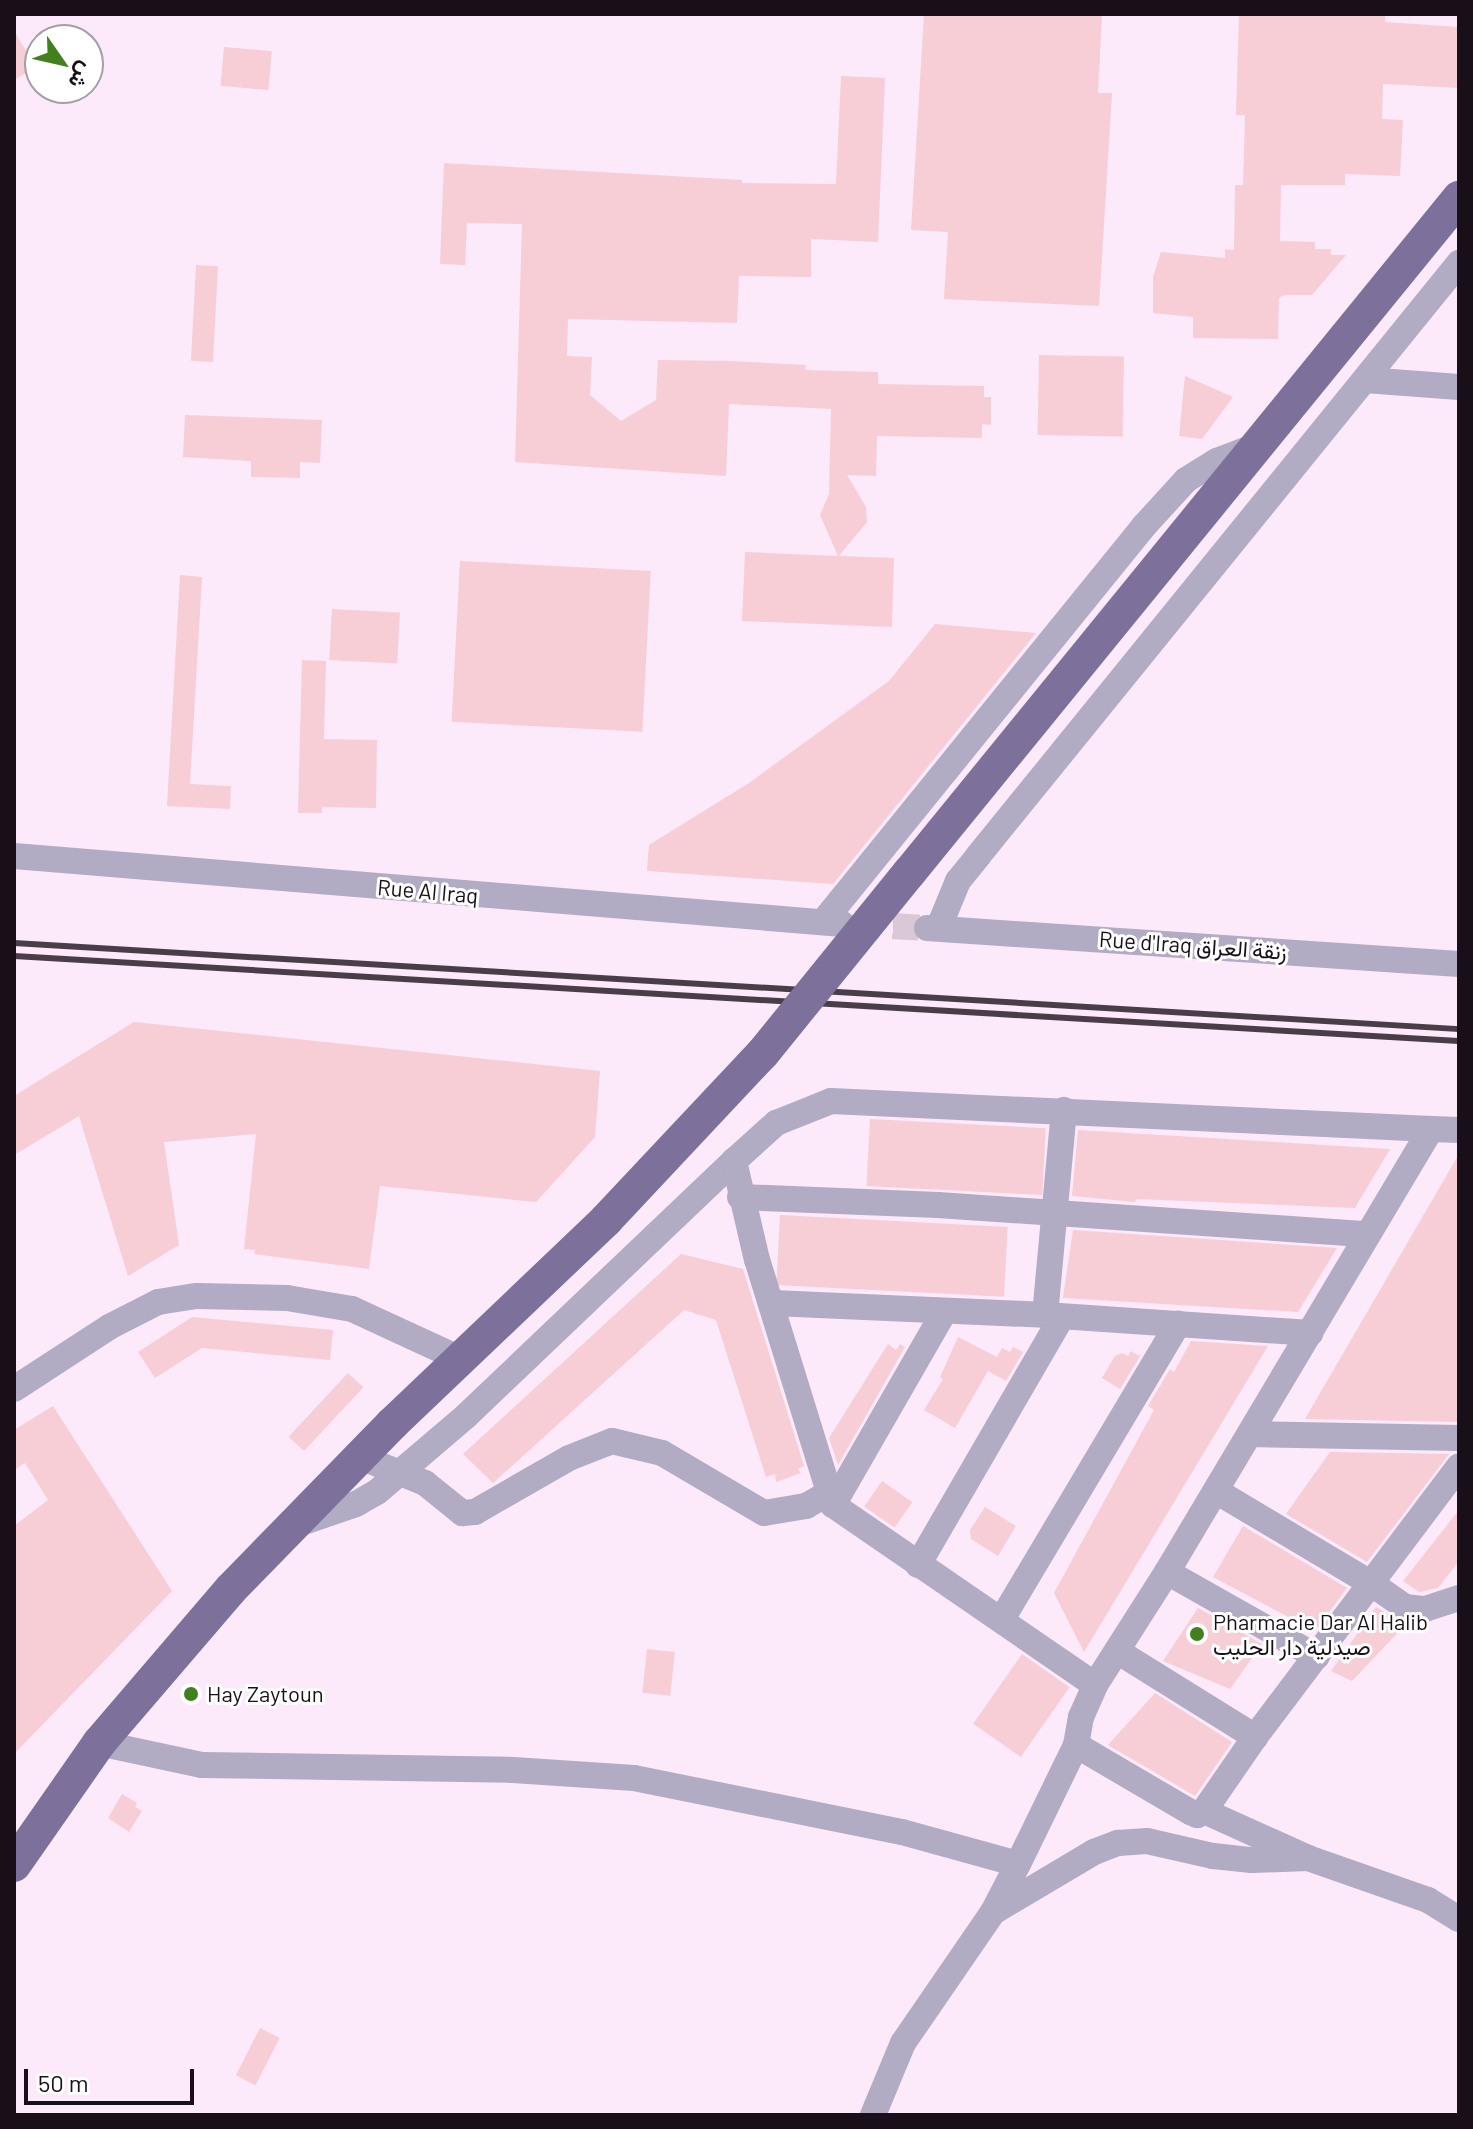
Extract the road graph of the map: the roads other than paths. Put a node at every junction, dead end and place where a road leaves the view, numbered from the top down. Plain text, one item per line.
1 (1459, 198) edge
2 (1459, 263) edge
3 (1365, 380) junction
4 (1459, 387) edge
5 (1254, 447) junction
6 (14, 856) edge
7 (1459, 964) edge
8 (1064, 1110) junction
9 (1431, 1129) junction
10 (1459, 1130) edge
11 (734, 1161) junction
12 (740, 1197) junction
13 (1055, 1212) junction
14 (1366, 1234) junction
15 (773, 1303) junction
16 (944, 1312) junction
17 (1054, 1316) junction
18 (1178, 1324) junction
19 (1310, 1333) junction
20 (460, 1359) junction
21 (14, 1389) edge
22 (1250, 1434) junction
23 (1459, 1438) edge
24 (360, 1457) junction
25 (1459, 1466) edge
26 (400, 1472) junction
27 (1216, 1491) junction
28 (830, 1500) junction
29 (294, 1525) junction
30 (918, 1565) junction
31 (1167, 1572) junction
32 (1372, 1584) junction
33 (1459, 1598) edge
34 (1002, 1619) junction
35 (1117, 1651) junction
36 (1317, 1657) junction
37 (1095, 1685) junction
38 (1255, 1737) junction
39 (99, 1743) junction
40 (1076, 1745) junction
41 (1204, 1811) junction
42 (1308, 1858) junction
43 (1018, 1864) junction
44 (14, 1865) edge
45 (993, 1912) junction
46 (1459, 1919) edge
47 (873, 2115) edge

1 - 5 main road
2 - 3 street
3 - 4 street
3 - 7 street, Rue d'Iraq زنقة العراق
5 - 6 street, Rue Al Iraq
5 - 20 main road, bridge
8 - 9 street
8 - 11 street
8 - 13 street
9 - 10 street
9 - 14 street
11 - 12 street
11 - 26 street
12 - 13 street
12 - 15 street
13 - 14 street
13 - 17 street
14 - 19 street
15 - 16 street
15 - 28 street
16 - 17 street
16 - 28 street
17 - 18 street
17 - 30 street
18 - 19 street
18 - 34 street
19 - 22 street
20 - 21 street
20 - 24 main road
22 - 23 street
22 - 27 street
24 - 26 street
24 - 29 main road
25 - 32 street
26 - 28 street
26 - 29 street
27 - 31 street
27 - 32 street
28 - 30 street
29 - 39 main road
30 - 34 street
31 - 35 street
31 - 36 street
32 - 33 street
32 - 36 street
34 - 37 street
35 - 37 street
35 - 38 street
36 - 38 street
37 - 40 street
38 - 41 street
39 - 43 street
39 - 44 main road
40 - 41 street
40 - 43 street
41 - 42 street
42 - 45 street
42 - 46 street
43 - 45 street
45 - 47 street

